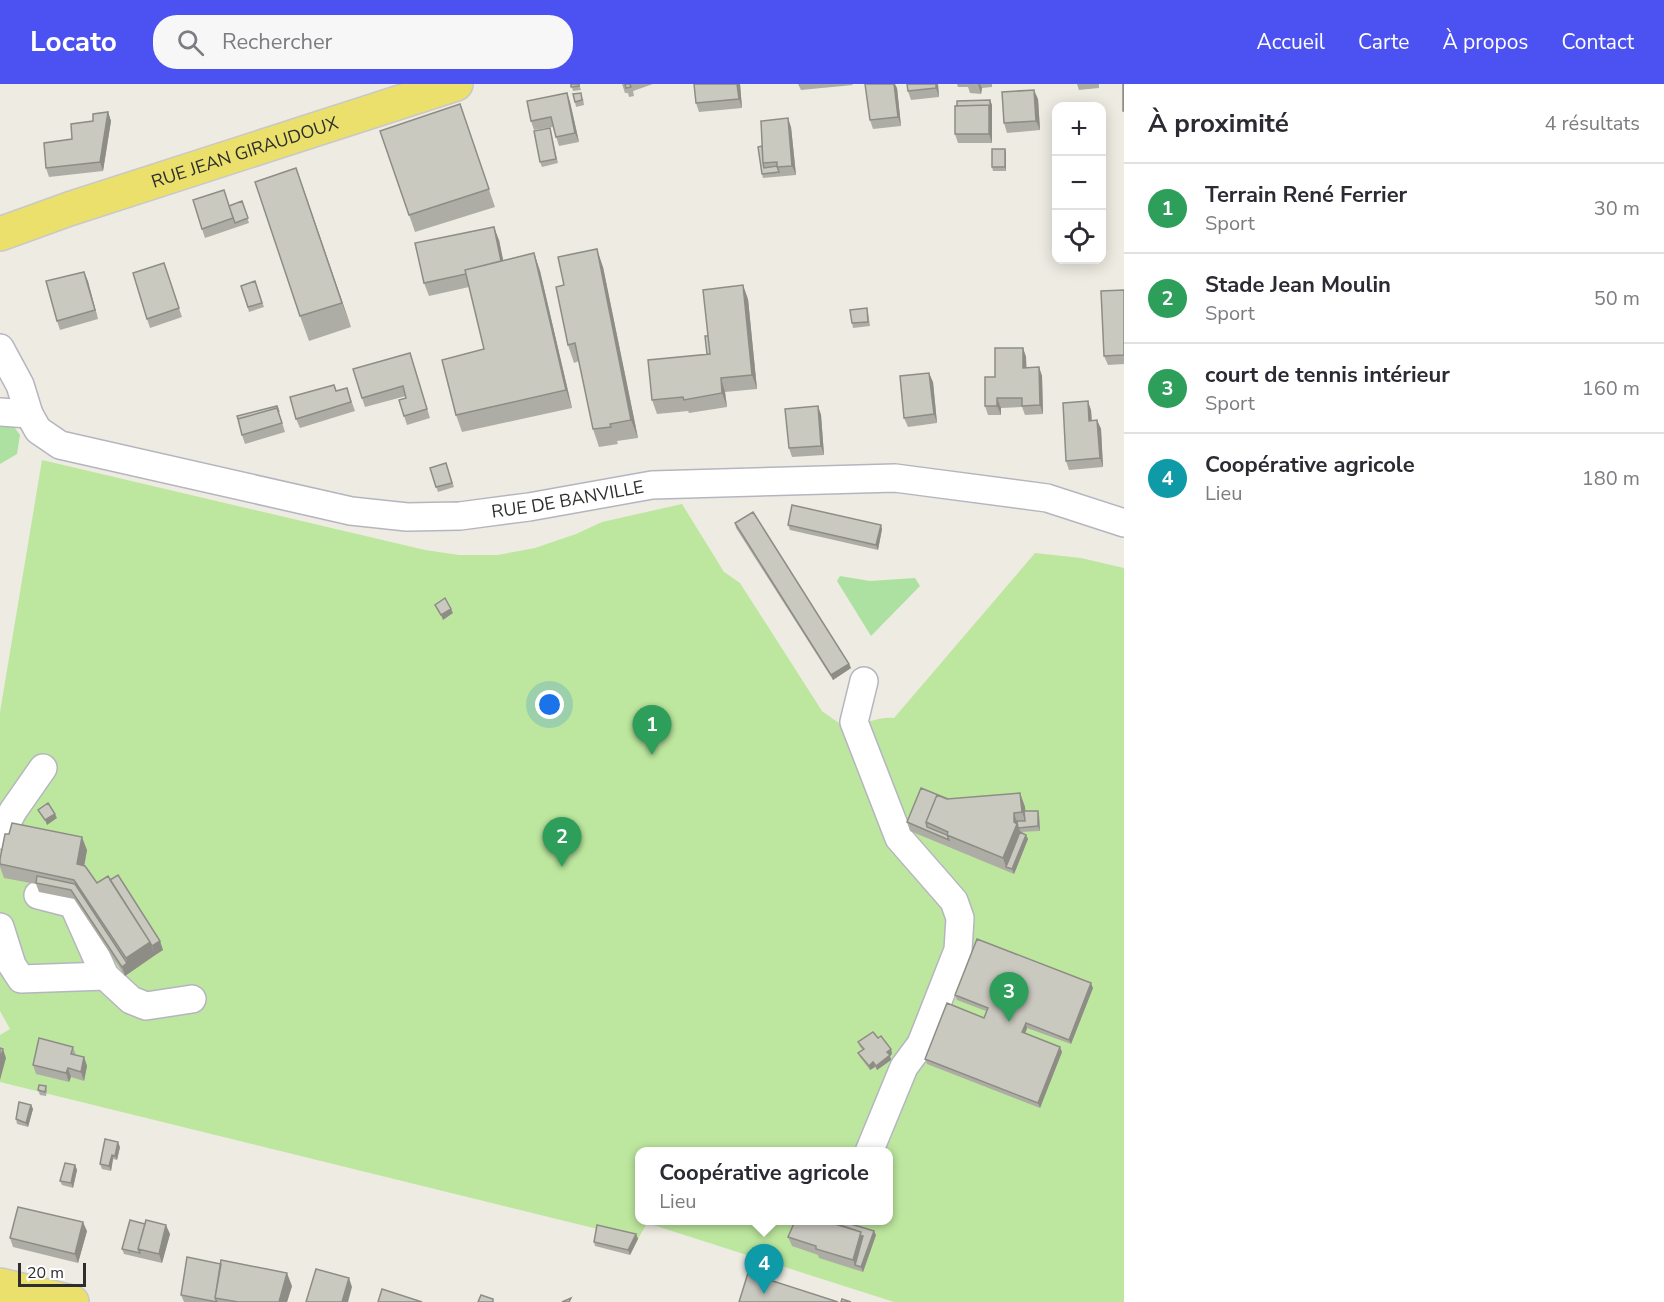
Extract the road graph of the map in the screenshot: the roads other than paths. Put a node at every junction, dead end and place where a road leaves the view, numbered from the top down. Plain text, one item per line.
1 (456, 84) edge
2 (34, 220) junction
3 (0, 234) edge
4 (0, 252) edge
5 (4, 360) edge
6 (0, 412) edge
7 (29, 414) junction
8 (1124, 523) edge
9 (864, 681) dead end
10 (43, 768) dead end
11 (0, 835) edge
12 (38, 895) edge
13 (0, 927) edge
14 (6, 968) edge
15 (105, 976) junction
16 (192, 999) dead end
17 (871, 1147) edge
18 (0, 1285) edge
19 (72, 1302) edge

1 - 2 main road, RUE JEAN GIRAUDOUX
2 - 3 main road, RUE JEAN GIRAUDOUX
2 - 4 main road, RUE JEAN GIRAUDOUX
5 - 7 street, RUE DE BANVILLE
6 - 7 street
7 - 8 street, RUE DE BANVILLE
9 - 17 street
10 - 11 street
12 - 15 street
13 - 14 street
14 - 15 street
15 - 16 street
18 - 19 main road

